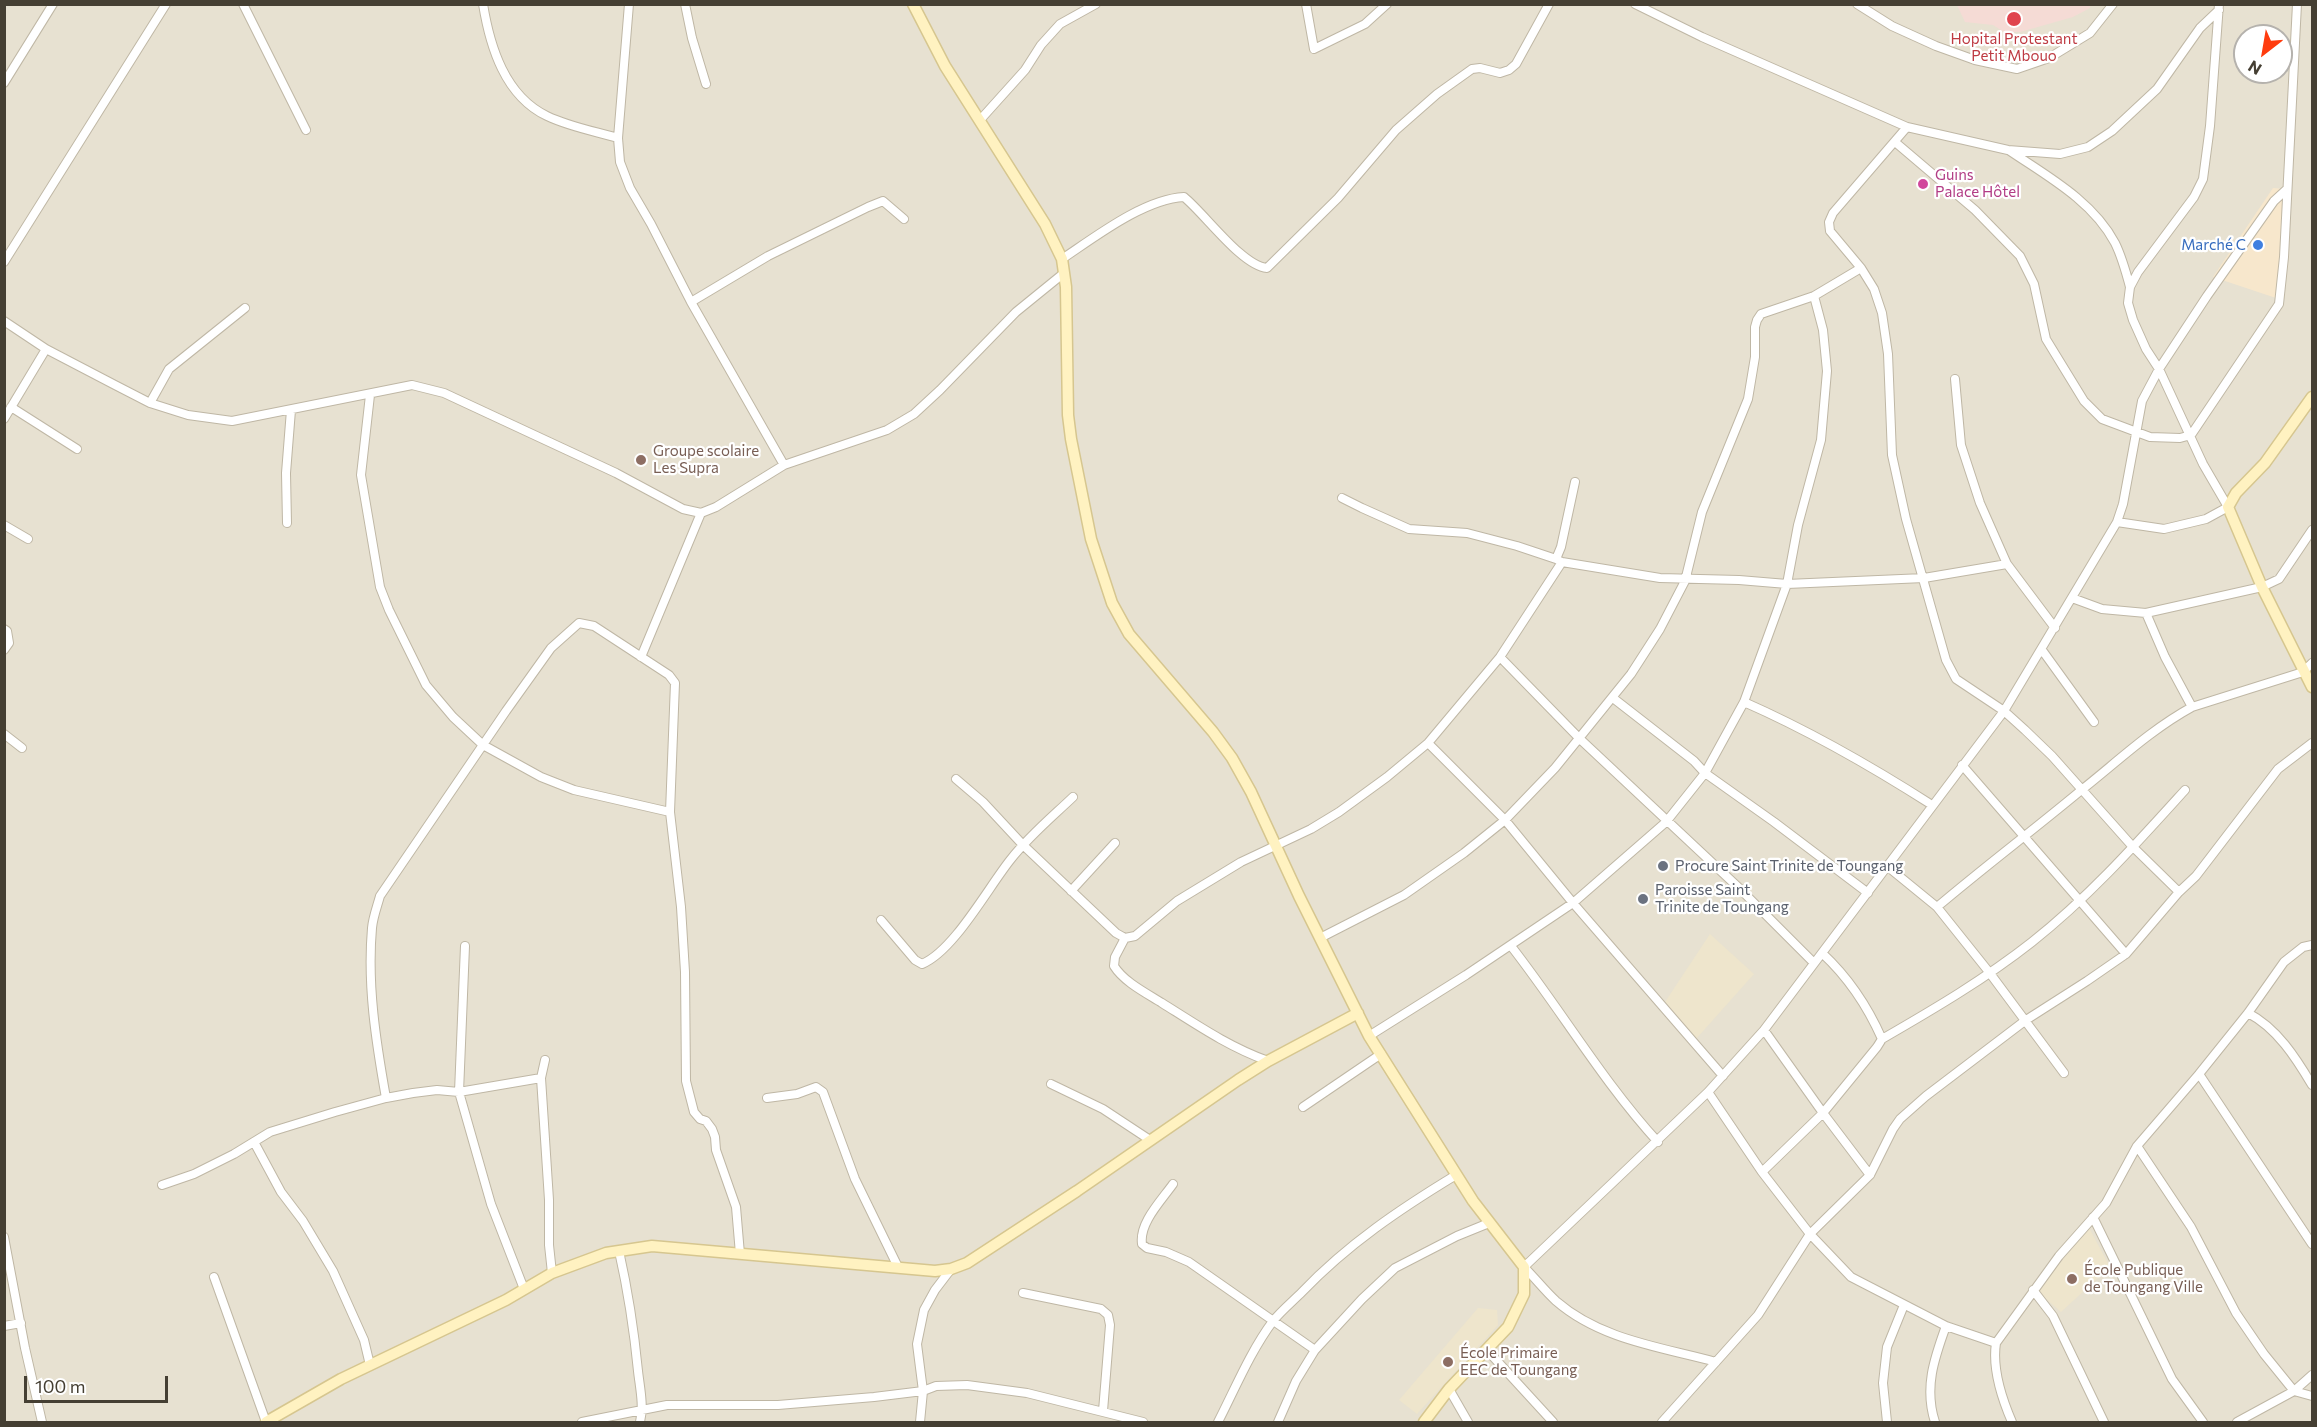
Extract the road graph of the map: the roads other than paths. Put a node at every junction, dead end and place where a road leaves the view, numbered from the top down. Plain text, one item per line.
1 (52, 4) edge
2 (166, 4) edge
3 (243, 4) edge
4 (483, 4) edge
5 (629, 4) edge
6 (685, 4) edge
7 (914, 4) edge
8 (1096, 4) edge
9 (1306, 4) edge
10 (1387, 4) edge
11 (1549, 4) edge
12 (1635, 4) edge
13 (1857, 4) edge
14 (2113, 4) edge
15 (2297, 4) edge
16 (2219, 7) edge
17 (4, 83) edge
18 (706, 84) dead end
19 (980, 120) junction
20 (1906, 127) junction
21 (306, 130) dead end
22 (618, 138) junction
23 (1895, 142) junction
24 (2008, 150) junction
25 (2286, 190) junction
26 (904, 219) dead end
27 (1062, 259) junction
28 (4, 262) edge
29 (1861, 268) junction
30 (1064, 273) junction
31 (2130, 287) junction
32 (1814, 296) junction
33 (691, 302) junction
34 (245, 308) dead end
35 (4, 321) edge
36 (46, 349) junction
37 (2159, 369) junction
38 (1954, 380) dead end
39 (370, 395) junction
40 (2313, 397) edge
41 (150, 403) junction
42 (11, 407) junction
43 (291, 410) junction
44 (4, 419) edge
45 (2135, 430) junction
46 (2191, 435) junction
47 (77, 449) dead end
48 (784, 465) junction
49 (1575, 482) dead end
50 (1342, 498) dead end
51 (2228, 507) junction
52 (701, 513) junction
53 (2117, 522) junction
54 (287, 523) dead end
55 (4, 525) edge
56 (2313, 530) edge
57 (28, 539) dead end
58 (1559, 560) junction
59 (2007, 564) junction
60 (1924, 578) junction
61 (1685, 580) junction
62 (1787, 584) junction
63 (2262, 587) junction
64 (2072, 598) junction
65 (2145, 613) junction
66 (2055, 628) junction
67 (4, 629) edge
68 (4, 650) edge
69 (2042, 650) junction
70 (641, 657) junction
71 (1500, 657) junction
72 (2313, 663) edge
73 (2303, 672) junction
74 (2313, 687) edge
75 (1613, 698) junction
76 (1744, 702) junction
77 (2192, 707) junction
78 (2004, 711) junction
79 (2094, 722) dead end
80 (4, 734) edge
81 (1580, 739) junction
82 (2313, 742) edge
83 (1428, 743) junction
84 (483, 745) junction
85 (22, 748) dead end
86 (1962, 765) junction
87 (1705, 773) junction
88 (956, 779) dead end
89 (2081, 790) junction
90 (2185, 790) dead end
91 (1073, 797) dead end
92 (1932, 805) junction
93 (670, 812) junction
94 (1505, 820) junction
95 (1666, 822) junction
96 (2025, 836) junction
97 (1115, 843) dead end
98 (1023, 845) junction
99 (1275, 846) junction
100 (2133, 847) junction
101 (1888, 867) junction
102 (1071, 891) junction
103 (2179, 892) junction
104 (1868, 893) junction
105 (2080, 900) junction
106 (1573, 903) junction
107 (1936, 907) junction
108 (881, 920) dead end
109 (1320, 938) junction
110 (1125, 939) junction
111 (2313, 945) edge
112 (465, 946) dead end
113 (1511, 946) junction
114 (1822, 953) junction
115 (2126, 954) junction
116 (1814, 963) junction
117 (1989, 972) junction
118 (1358, 1013) junction
119 (2248, 1013) junction
120 (2026, 1020) junction
121 (1764, 1030) junction
122 (1370, 1036) junction
123 (1882, 1038) junction
124 (1381, 1054) junction
125 (545, 1060) dead end
126 (1268, 1062) junction
127 (2064, 1073) dead end
128 (2199, 1074) junction
129 (1723, 1076) junction
130 (541, 1078) junction
131 (1051, 1084) dead end
132 (2313, 1085) edge
133 (459, 1092) junction
134 (1708, 1092) junction
135 (386, 1098) junction
136 (767, 1098) dead end
137 (1303, 1107) dead end
138 (1823, 1113) junction
139 (1150, 1140) junction
140 (254, 1142) junction
141 (1658, 1142) junction
142 (2137, 1146) junction
143 (1762, 1172) junction
144 (1456, 1175) junction
145 (1870, 1175) junction
146 (1173, 1184) dead end
147 (162, 1185) dead end
148 (2093, 1217) junction
149 (1490, 1223) junction
150 (1810, 1234) junction
151 (4, 1237) edge
152 (2313, 1244) edge
153 (619, 1251) junction
154 (740, 1254) junction
155 (898, 1267) junction
156 (1524, 1267) junction
157 (951, 1269) junction
158 (552, 1274) junction
159 (214, 1277) dead end
160 (524, 1289) junction
161 (2033, 1290) junction
162 (1023, 1293) dead end
163 (1904, 1305) junction
164 (1274, 1321) junction
165 (21, 1323) junction
166 (4, 1326) edge
167 (1946, 1326) junction
168 (1996, 1343) junction
169 (1315, 1350) junction
170 (1487, 1350) junction
171 (1716, 1362) junction
172 (370, 1365) junction
173 (2313, 1375) edge
174 (1449, 1389) junction
175 (2294, 1390) junction
176 (923, 1391) junction
177 (2313, 1396) edge
178 (643, 1410) junction
179 (1102, 1411) junction
180 (42, 1422) edge
181 (266, 1422) edge
182 (582, 1422) edge
183 (640, 1422) edge
184 (920, 1422) edge
185 (1137, 1422) edge
186 (1143, 1422) edge
187 (1218, 1422) edge
188 (1278, 1422) edge
189 (1424, 1422) edge
190 (1468, 1422) edge
191 (1553, 1422) edge
192 (1662, 1422) edge
193 (1887, 1422) edge
194 (1935, 1422) edge
195 (2012, 1422) edge
196 (2104, 1422) edge
197 (2203, 1422) edge
198 (2237, 1422) edge

1 - 17 street
2 - 28 street
3 - 21 street
4 - 22 street
5 - 22 street
6 - 18 street
7 - 19 street
8 - 19 street
9 - 10 street
11 - 27 street
12 - 20 street
13 - 14 street
15 - 25 street
16 - 24 street
16 - 31 street
19 - 27 street
20 - 23 street
20 - 24 street
22 - 33 street
23 - 29 street
23 - 45 street
24 - 31 street
25 - 37 street
25 - 46 street
26 - 33 street
27 - 30 street
29 - 32 street
29 - 60 street
30 - 48 street
30 - 99 street
31 - 37 street
32 - 61 street
32 - 62 street
33 - 48 street
34 - 41 street
35 - 36 street
36 - 41 street
36 - 42 street
37 - 45 street
37 - 46 street
38 - 59 street
39 - 43 street
39 - 52 street
39 - 84 street
40 - 51 street
41 - 43 street
42 - 44 street
42 - 47 street
43 - 54 street
45 - 46 street
45 - 53 street
46 - 51 street
48 - 52 street
49 - 58 street
50 - 58 street
51 - 53 street
51 - 63 street
52 - 70 street
53 - 64 street
55 - 57 street
56 - 63 street
58 - 61 street
58 - 71 street
59 - 60 street
59 - 66 street
60 - 62 street
60 - 78 street
61 - 62 street
61 - 75 street
62 - 76 street
63 - 65 street
63 - 73 street
64 - 65 street
64 - 66 street
65 - 77 street
66 - 69 street
67 - 68 street
69 - 78 street
69 - 79 street
70 - 84 street
70 - 93 street
71 - 81 street
71 - 83 street
72 - 73 street
73 - 74 street
73 - 77 street
75 - 81 street
75 - 87 street
76 - 87 street
76 - 92 street
77 - 89 street
78 - 86 street
78 - 89 street
80 - 85 street
81 - 94 street
81 - 95 street
82 - 103 street
83 - 94 street
83 - 99 street
84 - 93 street
84 - 135 street
86 - 92 street
86 - 96 street
87 - 95 street
87 - 104 street
88 - 98 street
89 - 96 street
89 - 100 street
90 - 100 street
91 - 98 street
92 - 101 street
93 - 154 street
94 - 106 street
94 - 109 street
95 - 106 street
95 - 116 street
96 - 105 street
96 - 107 street
97 - 102 street
98 - 102 street
98 - 108 street
99 - 109 street
99 - 110 street
100 - 103 street
100 - 105 street
101 - 104 street
101 - 107 street
102 - 110 street
103 - 115 street
104 - 114 street
105 - 115 street
105 - 117 street
106 - 113 street
106 - 129 street
107 - 117 street
109 - 118 street
110 - 126 street
111 - 119 street
112 - 133 street
113 - 122 street
113 - 141 street
114 - 116 street
114 - 123 street
115 - 120 street
116 - 121 street
117 - 120 street
117 - 123 street
118 - 122 street
118 - 126 street
119 - 128 street
119 - 132 street
120 - 127 street
120 - 145 street
121 - 129 street
121 - 138 street
122 - 124 street
123 - 138 street
124 - 137 street
124 - 144 street
125 - 130 street
126 - 139 street
128 - 142 street
128 - 152 street
129 - 134 street
130 - 133 street
130 - 158 street
131 - 139 street
133 - 135 street
133 - 160 street
134 - 141 street
134 - 143 street
135 - 140 street
136 - 155 street
138 - 143 street
138 - 145 street
139 - 157 street
140 - 147 street
140 - 172 street
141 - 156 street
142 - 148 street
142 - 175 street
143 - 150 street
144 - 149 street
144 - 164 street
145 - 150 street
146 - 164 street
148 - 161 street
148 - 197 street
149 - 156 street
149 - 169 street
150 - 163 street
150 - 171 street
151 - 165 street
153 - 154 street
153 - 158 street
153 - 178 street
154 - 155 street
155 - 157 street
156 - 170 street
156 - 171 street
157 - 176 street
158 - 160 street
159 - 181 street
160 - 172 street
161 - 168 street
161 - 196 street
162 - 179 street
163 - 167 street
163 - 193 street
164 - 169 street
164 - 187 street
165 - 166 street
165 - 180 street
167 - 168 street
167 - 194 street
168 - 195 street
169 - 188 street
170 - 174 street
170 - 191 street
171 - 192 street
172 - 181 street
173 - 175 street
174 - 189 street
174 - 190 street
175 - 177 street
175 - 198 street
176 - 178 street
176 - 179 street
176 - 184 street
178 - 182 street
178 - 183 street
179 - 185 street
185 - 186 street

